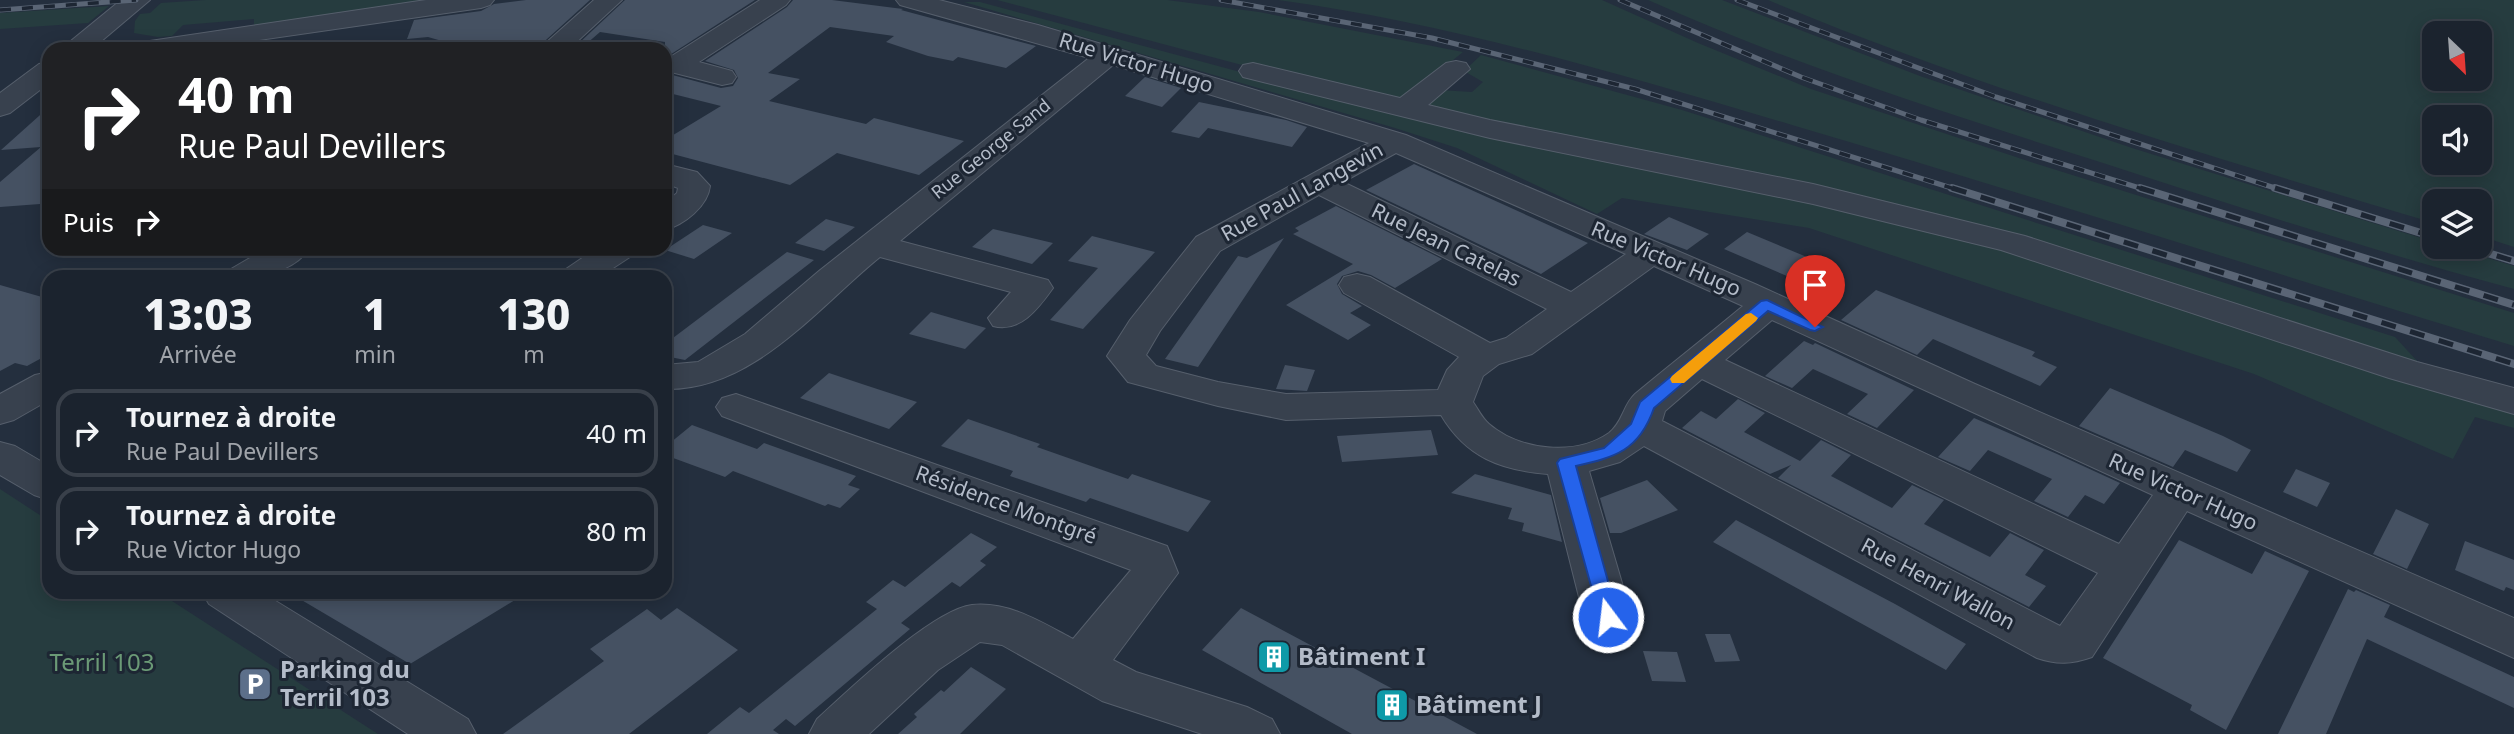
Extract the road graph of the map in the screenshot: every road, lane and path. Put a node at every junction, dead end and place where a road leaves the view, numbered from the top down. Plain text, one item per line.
1 (137, 0) edge
2 (481, 0) edge
3 (609, 0) edge
4 (777, 0) edge
5 (983, 0) edge
6 (918, 1) edge
7 (84, 42) edge
8 (191, 42) edge
9 (561, 42) edge
10 (1109, 55) junction
11 (1456, 69) dead end
12 (42, 72) edge
13 (42, 76) edge
14 (722, 77) dead end
15 (0, 78) edge
16 (0, 107) edge
17 (1400, 125) junction
18 (672, 175) edge
19 (1319, 182) junction
20 (672, 214) edge
21 (876, 245) junction
22 (1651, 251) junction
23 (279, 256) edge
24 (609, 256) edge
25 (254, 270) edge
26 (587, 270) edge
27 (1357, 285) dead end
28 (1767, 305) junction
29 (1572, 307) junction
30 (1006, 318) dead end
31 (1486, 356) junction
32 (1698, 362) junction
33 (672, 377) edge
34 (42, 388) edge
35 (2514, 401) edge
36 (1453, 402) junction
37 (736, 407) dead end
38 (0, 411) edge
39 (1639, 426) junction
40 (0, 456) edge
41 (1566, 463) junction
42 (42, 481) edge
43 (2179, 490) junction
44 (2126, 567) junction
45 (236, 599) edge
46 (1608, 617) dead end
47 (2514, 639) edge
48 (1081, 664) junction
49 (450, 734) edge
50 (835, 734) edge
51 (1254, 734) edge

1 - 7 street
2 - 8 street
3 - 9 street
4 - 14 street
5 - 17 street
6 - 10 street, Rue Victor Hugo
10 - 17 street, Rue Victor Hugo
10 - 21 street, Rue George Sand
11 - 17 street, Rue Paul Langevin
12 - 15 street
13 - 16 street
17 - 19 street, Rue Paul Langevin
17 - 22 street, Rue Victor Hugo
17 - 35 street
18 - 20 street
19 - 29 street, Rue Jean Catelas
19 - 36 street, Rue Paul Langevin
21 - 30 street
21 - 33 street, Rue George Sand
22 - 28 street, Rue Victor Hugo
22 - 29 street
23 - 25 street
24 - 26 street
27 - 31 street
28 - 32 street
28 - 43 street, Rue Victor Hugo
29 - 31 street
31 - 36 street
32 - 39 street
32 - 44 street
34 - 38 street
36 - 41 street
37 - 48 street, Résidence Montgré
39 - 41 street
39 - 44 street, Rue Henri Wallon
40 - 42 street
41 - 46 street
43 - 44 street, Rue Henri Wallon
43 - 47 street, Rue Victor Hugo
45 - 49 street
48 - 50 street
48 - 51 street

